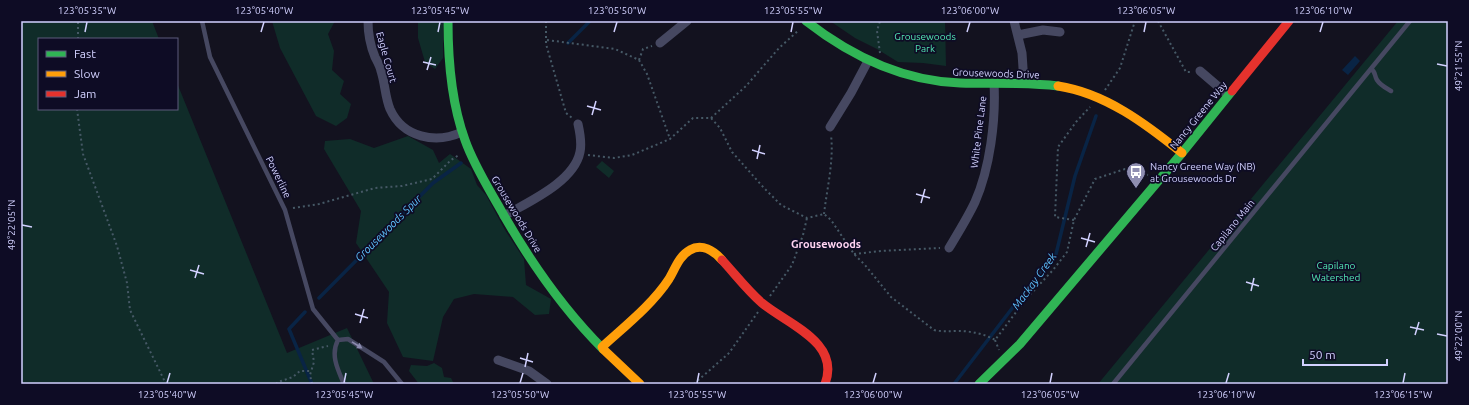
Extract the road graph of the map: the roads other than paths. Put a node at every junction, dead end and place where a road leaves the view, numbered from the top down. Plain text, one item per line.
1 (202, 21) edge
2 (368, 21) edge
3 (448, 21) edge
4 (687, 21) edge
5 (1014, 21) edge
6 (1289, 21) edge
7 (1410, 21) edge
8 (807, 22) edge
9 (1060, 32) dead end
10 (1018, 35) junction
11 (660, 43) road end
12 (868, 61) junction
13 (1371, 69) junction
14 (1200, 71) road end
15 (994, 83) junction
16 (1024, 83) junction
17 (1391, 91) dead end
18 (1228, 95) junction
19 (578, 124) road end
20 (830, 127) road end
21 (462, 132) junction
22 (1182, 153) junction
23 (504, 216) junction
24 (949, 248) road end
25 (337, 342) junction
26 (602, 347) junction
27 (498, 360) dead end
28 (344, 384) edge
29 (402, 384) edge
30 (547, 384) edge
31 (640, 384) edge
32 (825, 384) edge
33 (980, 384) edge
34 (1113, 384) edge

1 - 25 lane, Powerline
2 - 21 street, Eagle Court
3 - 21 street, Grousewoods Drive
4 - 11 street
5 - 10 street
6 - 18 street, Nancy Greene Way
7 - 13 lane, Capilano Main
8 - 12 street, Grousewoods Drive
9 - 10 street
10 - 16 street
12 - 15 street, Grousewoods Drive
12 - 20 street
13 - 17 lane
13 - 34 lane, Capilano Main
14 - 18 street
15 - 16 street, Grousewoods Drive
15 - 24 street, White Pine Lane
16 - 22 street, Grousewoods Drive
18 - 22 street, Nancy Greene Way
19 - 23 street
21 - 23 street, Grousewoods Drive
22 - 33 street, Nancy Greene Way
23 - 26 street, Grousewoods Drive
25 - 28 lane
25 -> 29 lane
26 - 31 street, Grousewoods Drive
26 - 32 street
27 - 30 street

